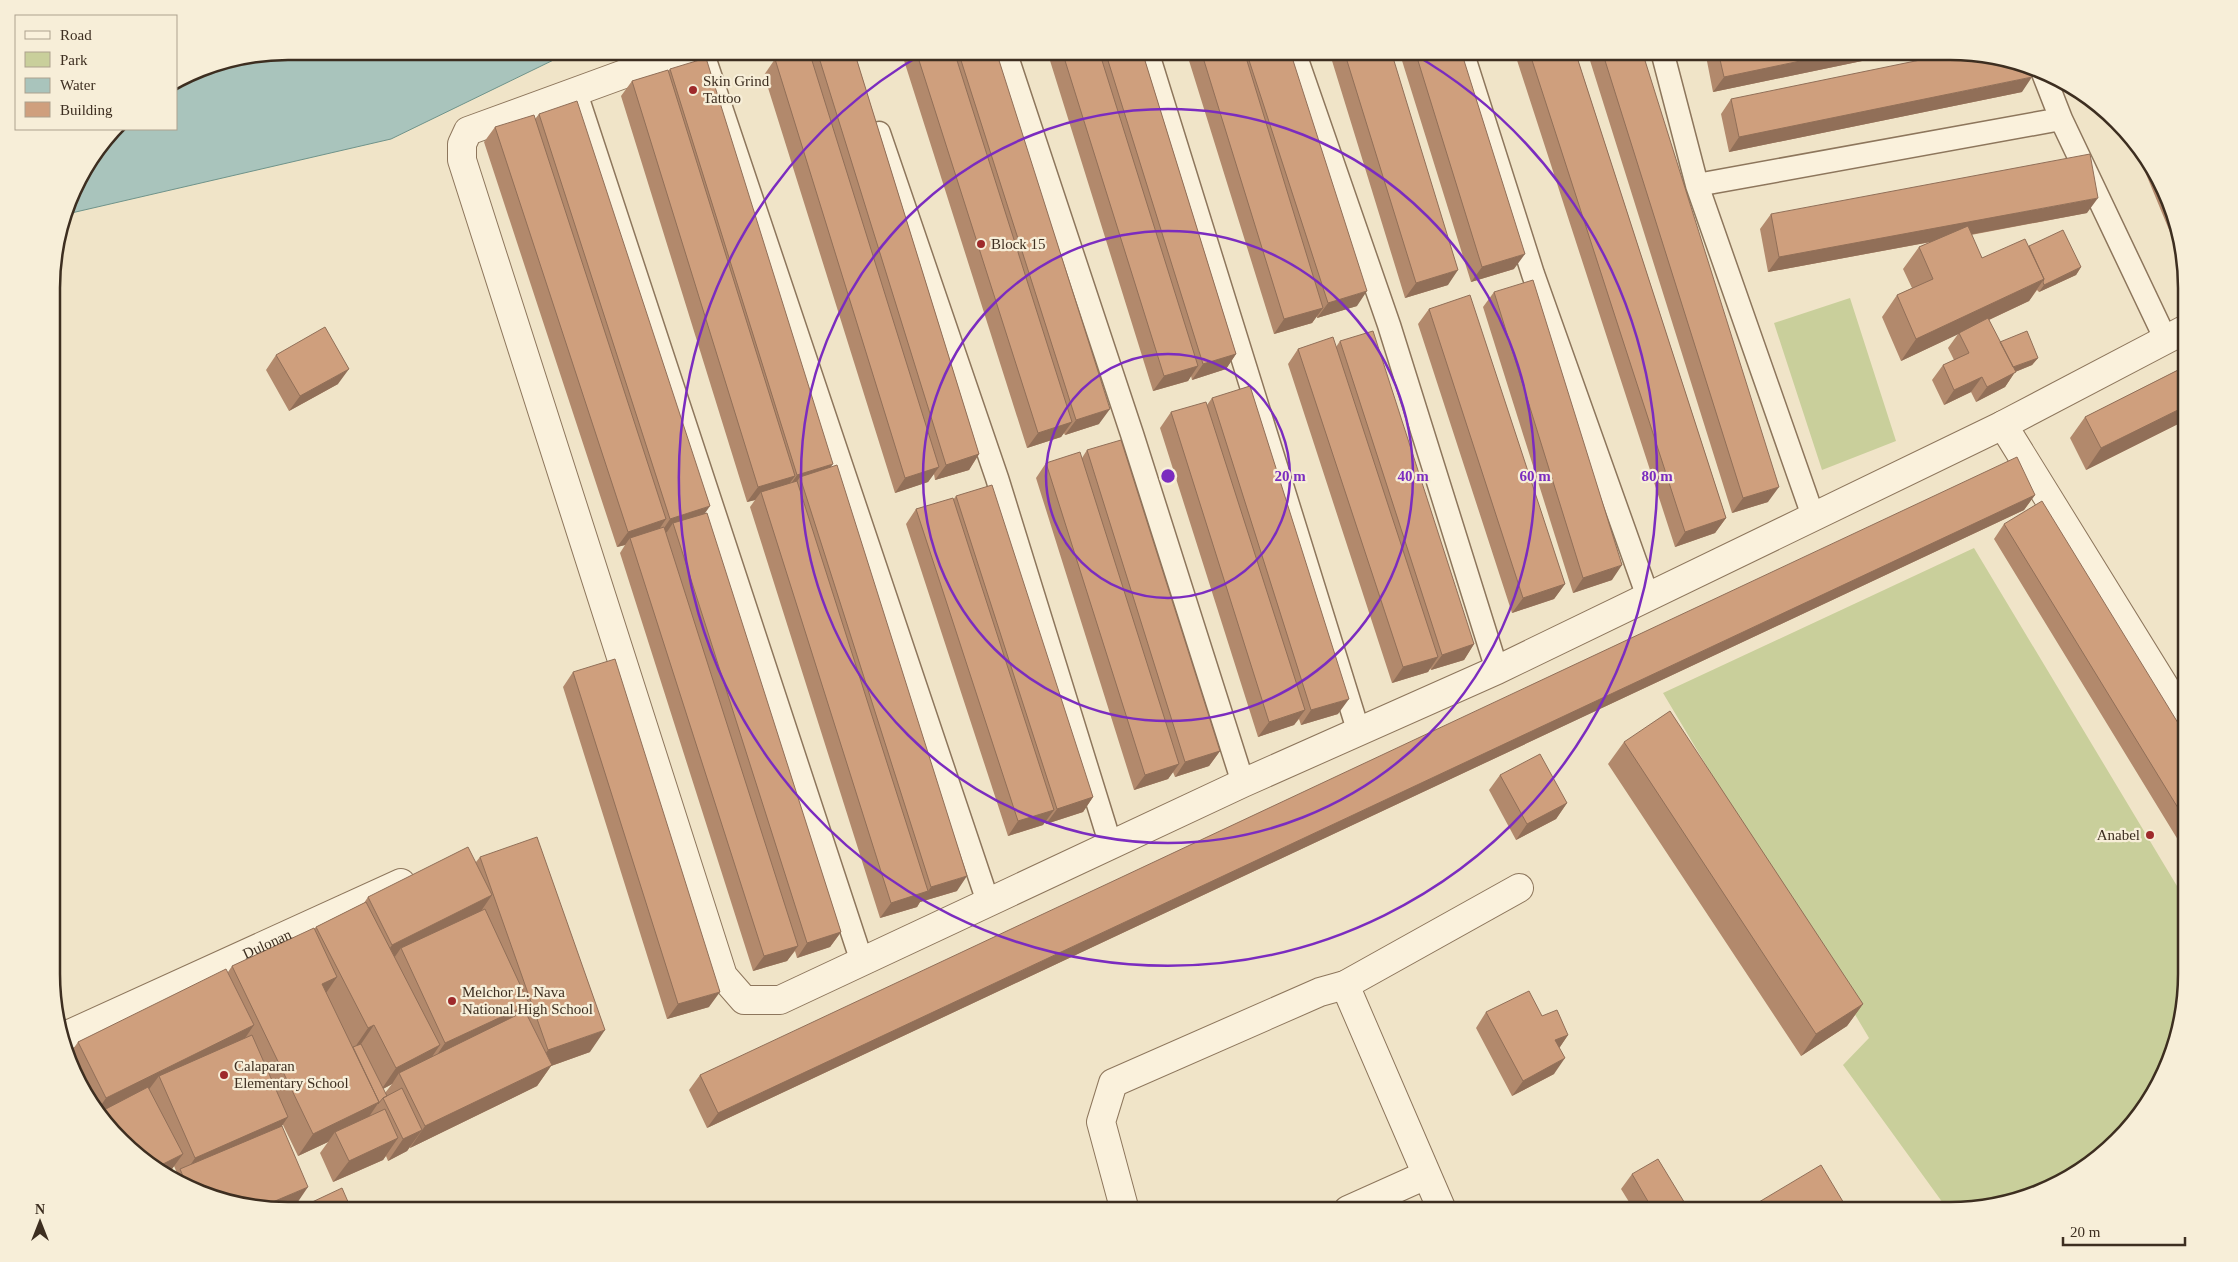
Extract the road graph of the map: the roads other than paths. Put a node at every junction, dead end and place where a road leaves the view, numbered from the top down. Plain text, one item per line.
1 (664, 60) edge
2 (705, 60) edge
3 (1008, 60) edge
4 (1150, 60) edge
5 (1297, 60) edge
6 (1465, 60) edge
7 (1664, 60) edge
8 (2046, 82) edge
9 (576, 94) junction
10 (873, 116) edge
11 (2061, 119) junction
12 (1697, 186) junction
13 (2176, 335) edge
14 (2003, 425) junction
15 (1813, 516) junction
16 (1648, 597) junction
17 (1497, 670) junction
18 (2178, 709) edge
19 (1360, 733) junction
20 (1243, 783) junction
21 (1111, 846) junction
22 (425, 872) edge
23 (1519, 888) dead end
24 (988, 902) junction
25 (862, 962) junction
26 (1345, 985) junction
27 (68, 1034) edge
28 (1426, 1175) junction
29 (1123, 1202) edge
30 (1366, 1202) edge
31 (1438, 1202) edge

1 - 9 street
2 - 24 lane
3 - 20 lane
4 - 19 lane
5 - 17 lane
6 - 16 lane
7 - 12 lane
8 - 11 lane
9 - 25 lane
9 - 25 street
10 - 21 lane
11 - 12 lane
11 - 13 lane
12 - 15 lane
13 - 14 street
14 - 15 street
14 - 18 street
15 - 16 street
16 - 17 street
17 - 19 street
19 - 20 street
20 - 21 street
21 - 24 street
22 - 27 street, Dulonan
23 - 26 street
24 - 25 street
26 - 28 street
26 - 29 street
28 - 30 street
28 - 31 street

